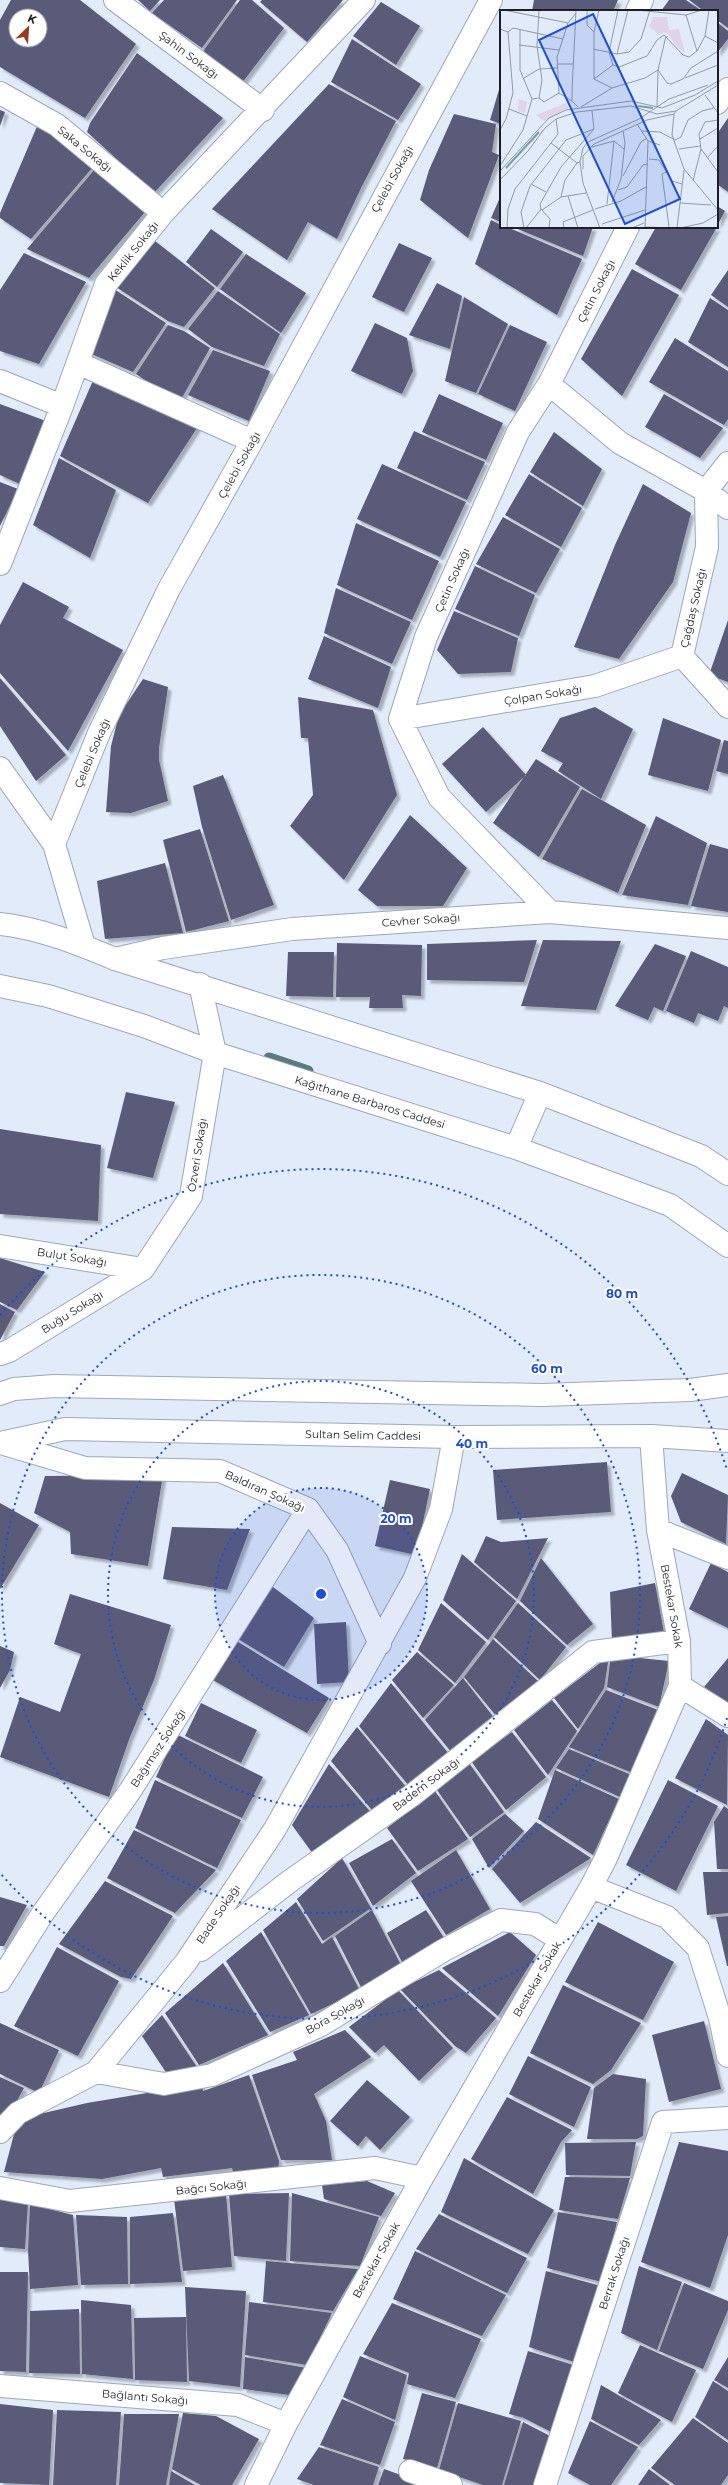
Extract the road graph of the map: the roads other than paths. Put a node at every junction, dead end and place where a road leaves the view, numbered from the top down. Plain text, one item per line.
1 (115, 0) edge
2 (364, 0) edge
3 (491, 0) edge
4 (642, 0) edge
5 (637, 10) edge
6 (728, 89) edge
7 (0, 93) edge
8 (718, 102) edge
9 (263, 110) junction
10 (163, 213) junction
11 (627, 228) edge
12 (78, 363) junction
13 (0, 381) edge
14 (549, 384) junction
15 (62, 406) junction
16 (252, 440) junction
17 (728, 462) edge
18 (706, 491) junction
19 (728, 508) edge
20 (0, 564) edge
21 (682, 656) junction
22 (728, 707) edge
23 (400, 719) junction
24 (0, 768) edge
25 (54, 844) junction
26 (550, 912) junction
27 (0, 924) edge
28 (728, 928) edge
29 (84, 946) junction
30 (115, 959) junction
31 (200, 984) junction
32 (0, 986) edge
33 (215, 1053) junction
34 (540, 1093) junction
35 (516, 1148) junction
36 (728, 1174) edge
37 (0, 1246) edge
38 (728, 1246) edge
39 (143, 1269) junction
40 (0, 1354) edge
41 (728, 1384) edge
42 (0, 1394) edge
43 (651, 1436) junction
44 (454, 1438) junction
45 (728, 1441) edge
46 (1, 1443) edge
47 (308, 1510) junction
48 (658, 1530) junction
49 (728, 1558) edge
50 (679, 1641) junction
51 (380, 1644) junction
52 (680, 1686) junction
53 (728, 1716) edge
54 (592, 1887) junction
55 (560, 1939) junction
56 (186, 1962) junction
57 (0, 1981) edge
58 (728, 2056) edge
59 (96, 2072) junction
60 (728, 2118) edge
61 (0, 2132) edge
62 (422, 2178) junction
63 (0, 2188) edge
64 (0, 2386) edge
65 (286, 2424) junction
66 (410, 2471) dead end
67 (256, 2485) edge
68 (451, 2485) edge
69 (545, 2485) edge

1 - 9 street, Şahin Sokağı
2 - 9 street, Keklik Sokağı
3 - 16 street, Çelebi Sokağı
4 - 5 street
6 - 8 street
7 - 10 street, Saka Sokağı
9 - 10 street, Keklik Sokağı
10 - 12 street, Keklik Sokağı
11 - 14 street, Çetin Sokağı
12 - 15 street, Keklik Sokağı
12 - 16 street
13 - 15 street
14 - 18 street
14 - 23 street, Çetin Sokağı
15 - 20 street, Keklik Sokağı
16 - 25 street, Çelebi Sokağı
17 - 18 street
18 - 19 street
18 - 21 street, Çağdaş Sokağı
21 - 22 street, Çağdaş Sokağı
21 - 23 street, Çolpan Sokağı
23 - 26 street
24 - 25 street
25 - 29 street
26 - 28 street, Cevher Sokağı
26 - 30 street, Cevher Sokağı
27 - 29 street
29 - 30 street
30 - 31 street
31 - 33 street
31 - 34 street
32 - 33 street, Kağıthane Barbaros Caddesi
33 - 35 street, Kağıthane Barbaros Caddesi
33 - 39 street, Özveri Sokağı
34 - 35 street
34 - 36 street
35 - 38 street, Kağıthane Barbaros Caddesi
37 - 39 street, Bulut Sokağı
39 - 40 street, Buğu Sokağı
41 - 42 street
43 - 44 street, Sultan Selim Caddesi
43 - 45 street, Sultan Selim Caddesi
43 - 48 street, Bestekar Sokak
44 - 46 street, Sultan Selim Caddesi
44 - 51 street, Bade Sokağı
46 - 47 street, Baldıran Sokağı
47 - 51 street, Baldıran Sokağı
47 - 57 street, Bağımsız Sokağı
48 - 49 street
48 - 50 street, Bestekar Sokak
50 - 52 street, Bestekar Sokak
50 - 56 street, Badem Sokağı
51 - 56 street, Bade Sokağı
52 - 53 street
52 - 54 street, Bestekar Sokak
54 - 55 street, Bestekar Sokak
54 - 58 street
55 - 59 street, Bora Sokağı
55 - 62 street, Bestekar Sokak
56 - 59 street, Bade Sokağı
59 - 61 street, Bade Sokağı
60 - 69 street, Berrak Sokağı
62 - 63 street, Bağcı Sokağı
62 - 65 street, Bestekar Sokak
64 - 65 street, Bağlantı Sokağı
65 - 67 street, Bestekar Sokak
66 - 68 street

